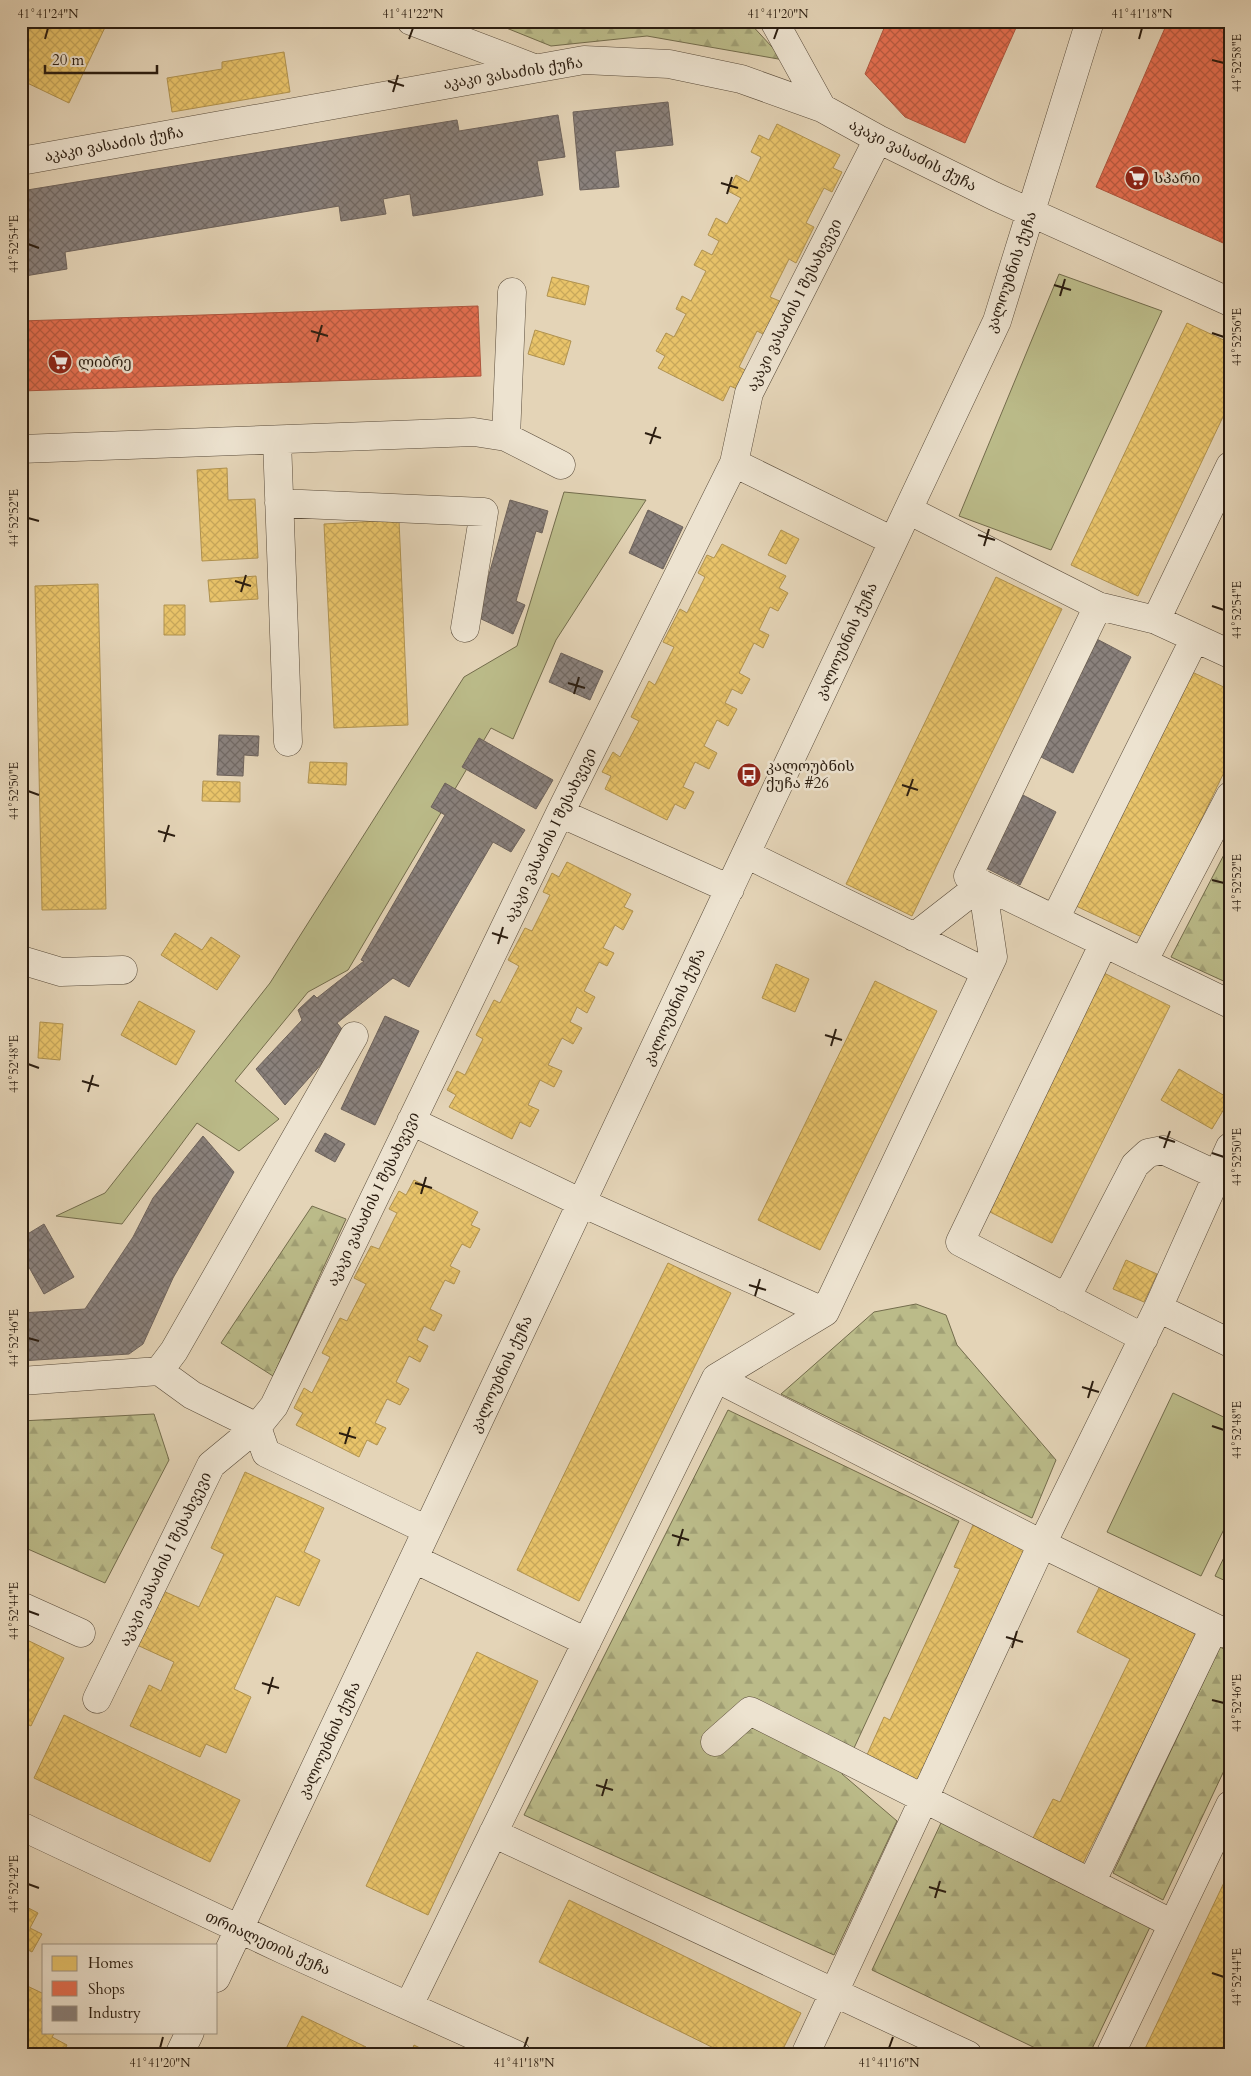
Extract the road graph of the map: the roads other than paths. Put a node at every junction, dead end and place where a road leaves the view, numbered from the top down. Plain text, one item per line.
1 (411, 21) edge
2 (774, 21) edge
3 (1090, 21) edge
4 (534, 68) junction
5 (822, 108) junction
6 (878, 139) junction
7 (21, 161) edge
8 (1032, 212) junction
9 (512, 292) dead end
10 (1230, 302) edge
11 (506, 437) junction
12 (277, 440) junction
13 (21, 449) edge
14 (734, 464) junction
15 (561, 465) dead end
16 (1230, 466) edge
17 (279, 503) junction
18 (908, 510) junction
19 (893, 541) junction
20 (1098, 606) junction
21 (1156, 620) junction
22 (465, 628) dead end
23 (1196, 638) junction
24 (1230, 654) edge
25 (288, 742) dead end
26 (1230, 796) edge
27 (560, 813) junction
28 (746, 854) junction
29 (982, 884) junction
30 (730, 889) junction
31 (1054, 919) junction
32 (914, 937) junction
33 (1104, 943) junction
34 (21, 960) edge
35 (1143, 962) junction
36 (123, 970) dead end
37 (986, 972) junction
38 (1230, 1004) edge
39 (354, 1036) dead end
40 (411, 1121) junction
41 (1230, 1146) edge
42 (1217, 1175) junction
43 (582, 1203) junction
44 (1066, 1298) junction
45 (1158, 1308) junction
46 (825, 1312) junction
47 (1144, 1338) junction
48 (1230, 1343) edge
49 (159, 1371) junction
50 (716, 1378) junction
51 (21, 1381) edge
52 (257, 1427) junction
53 (427, 1530) junction
54 (1042, 1544) junction
55 (414, 1559) junction
56 (21, 1606) edge
57 (1222, 1632) edge
58 (81, 1633) dead end
59 (587, 1642) junction
60 (97, 1699) dead end
61 (715, 1742) dead end
62 (924, 1799) junction
63 (1230, 1805) edge
64 (21, 1826) edge
65 (493, 1833) junction
66 (1091, 1883) junction
67 (1173, 1924) junction
68 (239, 1930) junction
69 (218, 1974) edge
70 (833, 1992) junction
71 (409, 2005) junction
72 (189, 2034) edge
73 (179, 2055) edge
74 (517, 2055) edge
75 (805, 2055) edge
76 (968, 2055) edge
77 (1110, 2055) edge

1 - 4 street
2 - 5 street
3 - 8 street, კალოუბნის ქუჩა
4 - 5 street, აკაკი ვასაძის ქუჩა
4 - 7 street, აკაკი ვასაძის ქუჩა
5 - 6 street, აკაკი ვასაძის ქუჩა
6 - 8 street, აკაკი ვასაძის ქუჩა
6 - 14 street, აკაკი ვასაძის I შესახვევი
8 - 10 street, აკაკი ვასაძის ქუჩა
8 - 18 street, კალოუბნის ქუჩა
9 - 11 street
11 - 12 street
11 - 15 street
12 - 13 street
12 - 17 street
14 - 19 street
14 - 27 street, აკაკი ვასაძის I შესახვევი
16 - 21 street
17 - 22 street
17 - 25 street
18 - 19 street, კალოუბნის ქუჩა
18 - 20 street
19 - 28 street, კალოუბნის ქუჩა
20 - 21 street
20 - 29 street
21 - 23 street
23 - 24 street
23 - 31 street
26 - 35 street
27 - 30 street
27 - 40 street, აკაკი ვასაძის I შესახვევი
28 - 30 street, კალოუბნის ქუჩა
28 - 32 street
29 - 31 street
29 - 32 street
29 - 37 street
30 - 43 street, კალოუბნის ქუჩა
31 - 33 street
32 - 37 street
33 - 35 street
33 - 44 street
34 - 36 street
35 - 38 street
37 - 46 street
39 - 49 street
40 - 43 street
40 - 52 street, აკაკი ვასაძის I შესახვევი
41 - 42 street
42 - 44 street
42 - 45 street
43 - 46 street
43 - 53 street, კალოუბნის ქუჩა
44 - 47 street
45 - 47 street
45 - 48 street
46 - 50 street
47 - 54 street
49 - 51 street
49 - 52 street
50 - 54 street
50 - 59 street
52 - 53 street
52 - 60 street, აკაკი ვასაძის I შესახვევი
53 - 55 street, კალოუბნის ქუჩა
54 - 57 street
54 - 62 street
55 - 59 street
55 - 68 street, კალოუბნის ქუჩა
56 - 58 street
57 - 66 street
59 - 65 street
61 - 62 street
62 - 66 street
62 - 70 street
63 - 67 street
64 - 68 street, თრიალეთის ქუჩა
65 - 70 street
65 - 71 street
66 - 67 street
67 - 77 street
68 - 69 street, კალოუბნის ქუჩა
68 - 71 street, თრიალეთის ქუჩა
70 - 75 street
70 - 76 street
71 - 74 street, თრიალეთის ქუჩა
72 - 73 street

